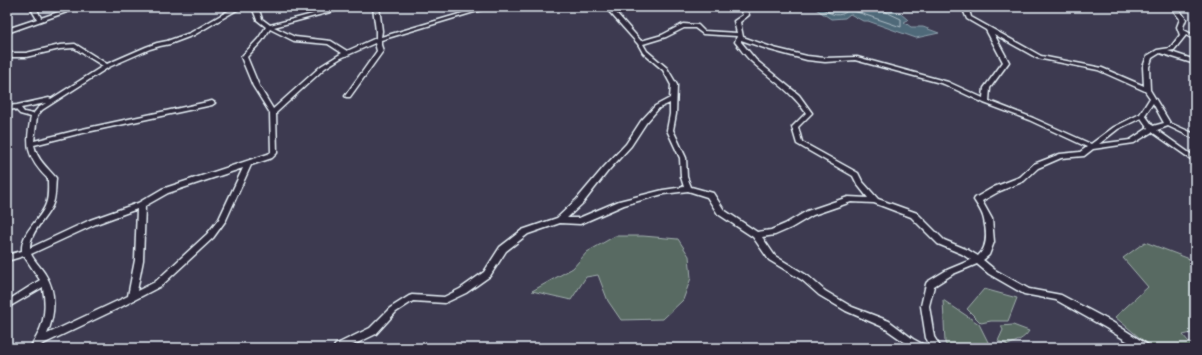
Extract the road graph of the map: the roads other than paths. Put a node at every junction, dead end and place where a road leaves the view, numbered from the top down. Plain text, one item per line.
1 (33, 7) edge
2 (78, 7) edge
3 (238, 7) edge
4 (255, 7) edge
5 (346, 7) edge
6 (376, 7) edge
7 (608, 7) edge
8 (742, 7) edge
9 (965, 7) edge
10 (1174, 7) edge
11 (483, 8) edge
12 (40, 20) junction
13 (269, 27) junction
14 (988, 29) junction
15 (1183, 31) junction
16 (7, 32) edge
17 (740, 36) junction
18 (1195, 38) edge
19 (379, 39) junction
20 (640, 43) junction
21 (1159, 50) junction
22 (347, 54) junction
23 (7, 55) edge
24 (1195, 62) edge
25 (107, 66) junction
26 (1147, 90) junction
27 (348, 96) dead end
28 (55, 98) junction
29 (1153, 98) junction
30 (673, 99) junction
31 (986, 102) junction
32 (212, 103) dead end
33 (17, 107) junction
34 (7, 108) edge
35 (273, 113) junction
36 (1142, 115) junction
37 (34, 116) junction
38 (1168, 124) junction
39 (1152, 129) junction
40 (1195, 137) edge
41 (31, 144) junction
42 (1092, 147) junction
43 (1195, 160) edge
44 (248, 164) junction
45 (688, 189) junction
46 (875, 200) junction
47 (141, 205) junction
48 (560, 220) junction
49 (756, 235) junction
50 (26, 253) junction
51 (7, 258) edge
52 (978, 260) junction
53 (45, 281) junction
54 (132, 298) junction
55 (7, 305) edge
56 (37, 345) edge
57 (338, 348) edge
58 (921, 348) edge
59 (937, 348) edge
60 (1145, 348) edge

1 - 12 street
2 - 12 street
3 - 25 street
4 - 13 street
5 - 13 street
6 - 19 street
7 - 20 street
8 - 17 street
9 - 14 street
10 - 15 street
11 - 19 street
12 - 16 street
13 - 22 street
13 - 35 street
14 - 26 street
14 - 31 street
15 - 18 street
15 - 21 street
17 - 20 street
17 - 31 street
17 - 46 street
19 - 22 street
19 - 27 street
20 - 30 street
21 - 24 street
21 - 26 street
22 - 35 street
23 - 25 street
25 - 28 street
26 - 29 street
28 - 33 street
28 - 37 street
29 - 36 street
29 - 38 street
30 - 45 street
30 - 48 street
31 - 42 street
32 - 41 street
33 - 34 street
33 - 37 street
35 - 44 street
36 - 39 street
36 - 42 street
37 - 41 street
38 - 39 street
38 - 40 street
39 - 42 street
39 - 43 street
41 - 50 street
42 - 52 street
44 - 47 street
44 - 54 street
45 - 48 street
45 - 49 street
46 - 49 street
46 - 52 street
47 - 50 street
47 - 54 street
48 - 57 street
49 - 58 street
50 - 51 street
50 - 53 street
52 - 59 street
52 - 60 street
53 - 55 street
53 - 56 street
54 - 56 street

